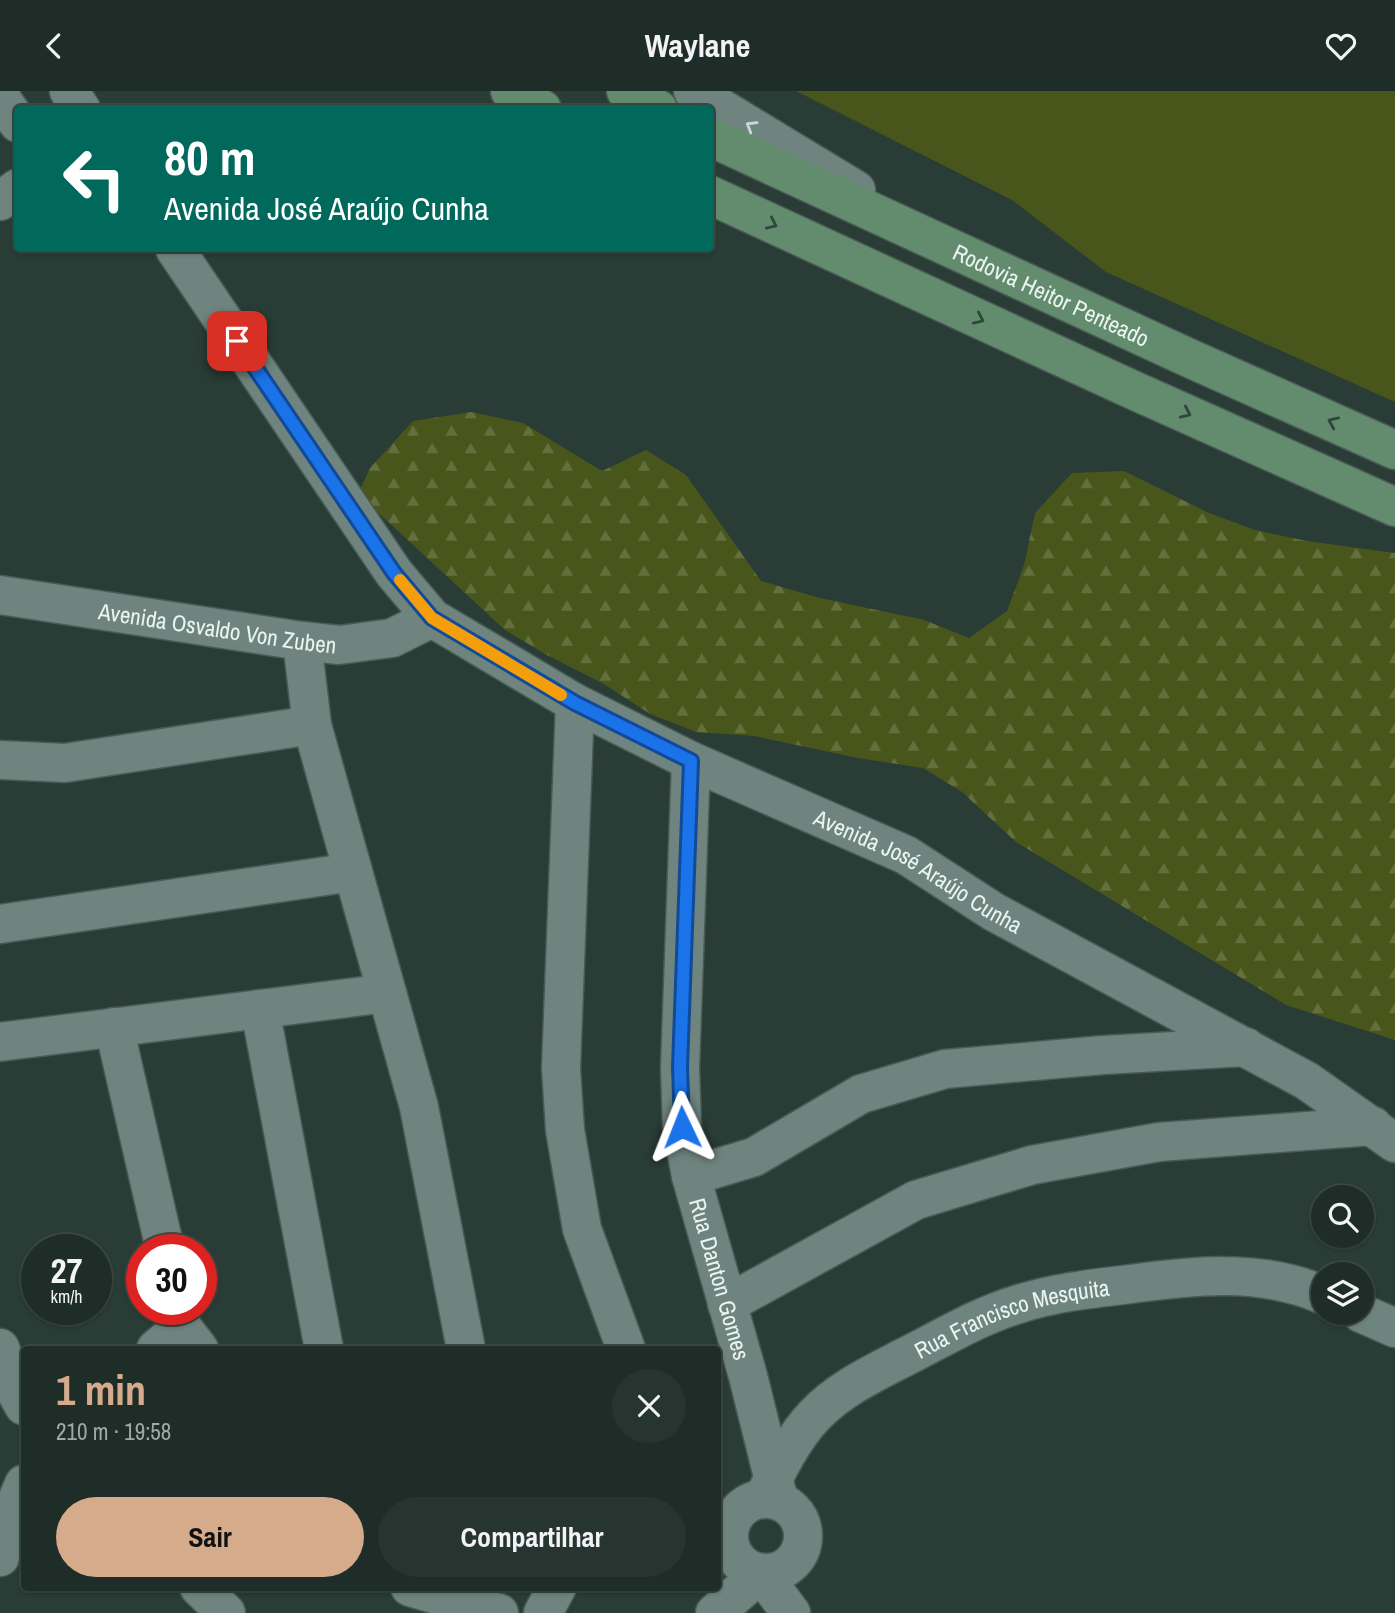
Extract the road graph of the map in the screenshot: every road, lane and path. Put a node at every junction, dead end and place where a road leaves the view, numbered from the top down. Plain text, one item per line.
1 (510, 91) edge
2 (626, 91) edge
3 (692, 91) edge
4 (0, 97) edge
5 (535, 105) edge
6 (651, 105) edge
7 (14, 117) edge
8 (714, 139) edge
9 (714, 197) edge
10 (956, 250) junction
11 (177, 252) edge
12 (1395, 450) edge
13 (1395, 507) edge
14 (0, 594) edge
15 (432, 618) junction
16 (302, 642) junction
17 (575, 703) junction
18 (312, 725) junction
19 (0, 760) edge
20 (691, 761) junction
21 (353, 872) junction
22 (0, 924) edge
23 (387, 993) junction
24 (260, 1009) junction
25 (114, 1027) junction
26 (0, 1042) edge
27 (1246, 1047) junction
28 (1384, 1134) edge
29 (691, 1177) junction
30 (161, 1234) edge
31 (1311, 1290) edge
32 (727, 1304) junction
33 (1374, 1319) edge
34 (1395, 1328) edge
35 (323, 1346) edge
36 (465, 1346) edge
37 (625, 1346) edge
38 (0, 1348) edge
39 (14, 1397) edge
40 (21, 1491) edge
41 (772, 1494) junction
42 (0, 1557) edge
43 (764, 1563) junction
44 (203, 1591) edge
45 (424, 1591) edge
46 (501, 1591) edge
47 (555, 1591) edge
48 (226, 1613) edge
49 (500, 1613) edge
50 (543, 1613) edge
51 (706, 1613) edge
52 (715, 1613) edge
53 (791, 1613) edge
54 (809, 1613) edge

1 - 5 main road
2 - 6 main road
10 -> 3 street
4 - 7 street
8 - 10 main road, Rodovia Heitor Penteado
9 -> 13 main road
12 -> 10 main road, Rodovia Heitor Penteado
11 - 15 street, Avenida José Araújo Cunha
14 - 16 street, Avenida Osvaldo Von Zuben
15 - 16 street, Avenida Osvaldo Von Zuben
15 - 17 street, Avenida José Araújo Cunha
16 - 18 street
17 - 20 street, Avenida José Araújo Cunha
17 - 37 street
18 - 19 street
18 - 21 street
20 - 27 street, Avenida José Araújo Cunha
20 - 29 street, Rua Danton Gomes
21 - 22 street
21 - 23 street
23 - 24 street
23 - 36 street
24 - 25 street
24 - 35 street
25 - 26 street
25 - 30 street
27 - 28 street, Avenida José Araújo Cunha
27 - 29 street
28 - 32 street
29 - 32 street, Rua Danton Gomes
31 - 41 street, Rua Francisco Mesquita
32 - 41 street, Rua Danton Gomes
33 - 34 street
38 - 39 street
40 - 42 street
41 - 43 street
41 - 43 street
43 - 51 street
43 - 52 street
43 - 53 street
43 - 54 street
44 - 48 street
45 - 49 street
46 - 49 street
47 - 50 street

